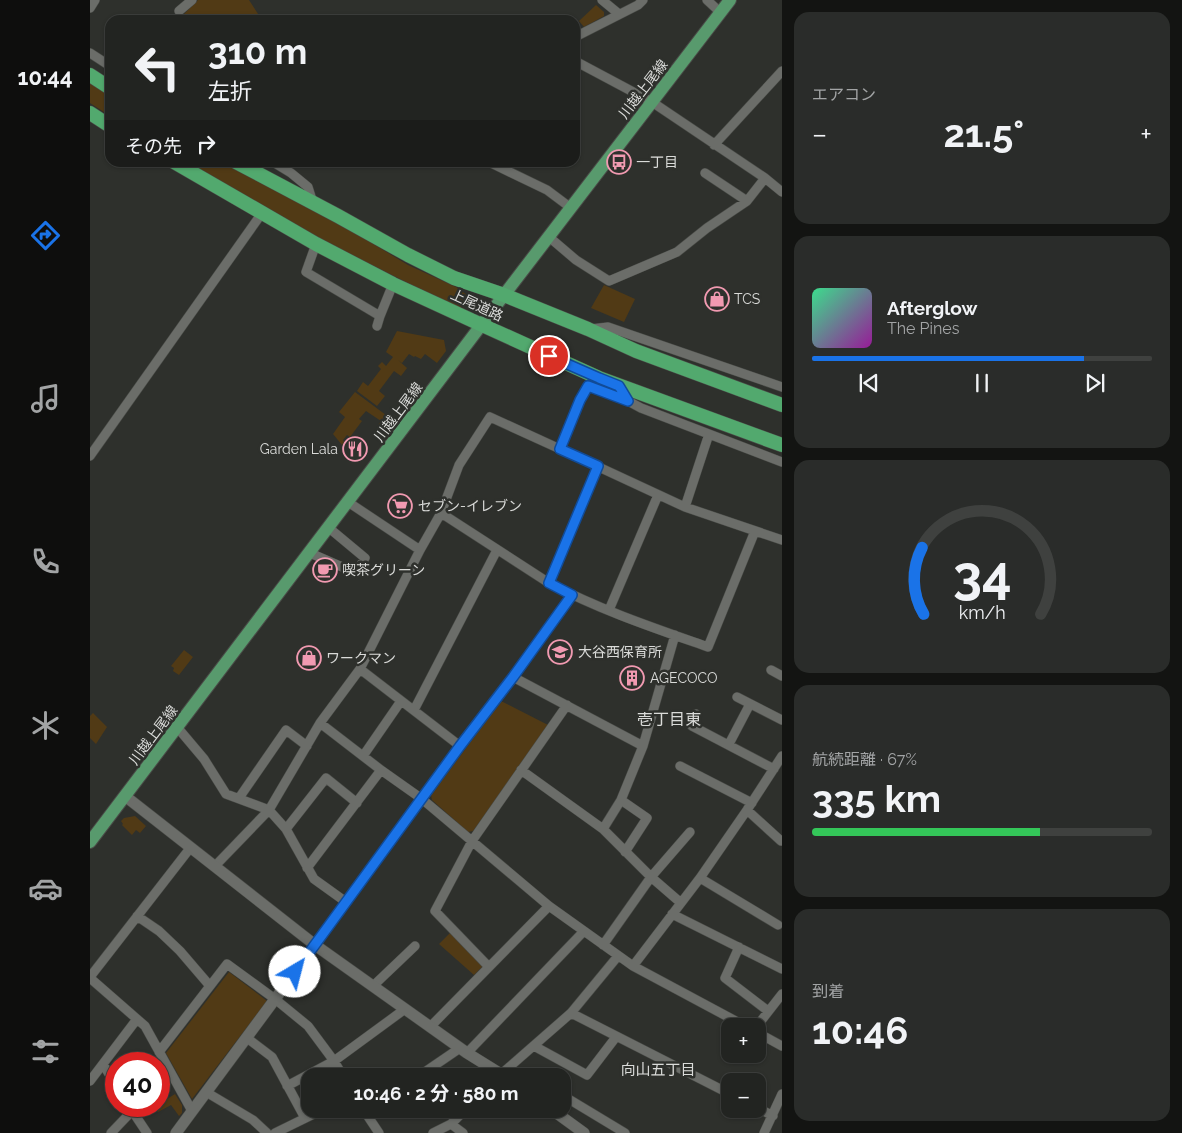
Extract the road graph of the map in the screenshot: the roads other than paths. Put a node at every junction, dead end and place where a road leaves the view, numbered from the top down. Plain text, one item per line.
1 (95, 0) edge
2 (192, 0) edge
3 (602, 0) edge
4 (643, 0) edge
5 (707, 0) edge
6 (730, 0) edge
7 (90, 8) edge
8 (179, 11) dead end
9 (721, 13) junction
10 (619, 14) junction
11 (580, 35) edge
12 (90, 53) edge
13 (105, 60) edge
14 (580, 64) edge
15 (782, 71) edge
16 (90, 75) edge
17 (105, 85) edge
18 (652, 102) junction
19 (90, 113) edge
20 (105, 123) edge
21 (714, 144) junction
22 (183, 167) edge
23 (245, 167) edge
24 (281, 167) edge
25 (499, 167) edge
26 (705, 173) dead end
27 (765, 178) junction
28 (782, 192) edge
29 (747, 201) junction
30 (313, 204) junction
31 (571, 208) junction
32 (262, 213) junction
33 (549, 237) junction
34 (316, 244) junction
35 (393, 284) junction
36 (504, 295) junction
37 (380, 316) junction
38 (482, 325) junction
39 (377, 326) dead end
40 (588, 329) junction
41 (619, 386) junction
42 (782, 387) edge
43 (628, 401) junction
44 (782, 405) edge
45 (709, 434) junction
46 (782, 445) edge
47 (560, 449) junction
48 (90, 456) edge
49 (782, 462) edge
50 (598, 466) junction
51 (658, 495) junction
52 (348, 502) junction
53 (685, 507) junction
54 (441, 513) junction
55 (329, 528) junction
56 (755, 531) junction
57 (782, 540) edge
58 (420, 550) junction
59 (497, 550) junction
60 (310, 553) junction
61 (549, 583) junction
62 (572, 595) junction
63 (609, 610) junction
64 (675, 635) junction
65 (360, 669) junction
66 (771, 670) dead end
67 (782, 676) edge
68 (513, 677) junction
69 (737, 697) dead end
70 (402, 701) junction
71 (750, 704) junction
72 (567, 706) junction
73 (414, 710) junction
74 (696, 714) dead end
75 (782, 720) edge
76 (320, 723) junction
77 (177, 728) junction
78 (729, 744) junction
79 (307, 746) junction
80 (460, 746) junction
81 (643, 746) junction
82 (363, 756) junction
83 (782, 756) edge
84 (680, 766) dead end
85 (774, 769) junction
86 (381, 770) junction
87 (522, 770) junction
88 (125, 796) junction
89 (238, 798) junction
90 (422, 799) junction
91 (620, 800) junction
92 (357, 803) junction
93 (750, 807) junction
94 (269, 810) junction
95 (286, 829) junction
96 (603, 829) junction
97 (690, 832) dead end
98 (781, 840) edge
99 (472, 841) junction
100 (90, 842) edge
101 (191, 847) junction
102 (625, 852) junction
103 (215, 866) junction
104 (308, 868) junction
105 (650, 877) junction
106 (700, 878) junction
107 (346, 902) junction
108 (681, 902) junction
109 (548, 906) junction
110 (672, 914) junction
111 (137, 916) junction
112 (778, 925) dead end
113 (584, 931) junction
114 (603, 945) junction
115 (315, 946) junction
116 (416, 946) dead end
117 (739, 948) junction
118 (618, 956) junction
119 (633, 966) junction
120 (489, 967) junction
121 (782, 969) edge
122 (90, 978) edge
123 (210, 986) junction
124 (373, 986) junction
125 (782, 994) edge
126 (274, 1000) junction
127 (405, 1009) junction
128 (768, 1012) junction
129 (571, 1013) junction
130 (730, 1018) edge
131 (763, 1018) edge
132 (137, 1019) junction
133 (430, 1027) junction
134 (616, 1037) junction
135 (766, 1037) edge
136 (246, 1038) junction
137 (534, 1046) junction
138 (782, 1046) edge
139 (463, 1051) junction
140 (159, 1052) joint
141 (334, 1061) junction
142 (103, 1064) junction
143 (105, 1067) edge
144 (338, 1068) edge
145 (434, 1068) edge
146 (489, 1068) edge
147 (510, 1068) edge
148 (170, 1072) edge
149 (90, 1080) edge
150 (287, 1086) junction
151 (721, 1090) edge
152 (206, 1092) junction
153 (782, 1094) edge
154 (571, 1100) edge
155 (192, 1111) junction
156 (301, 1111) edge
157 (766, 1112) edge
158 (773, 1116) junction
159 (124, 1117) edge
160 (136, 1117) edge
161 (305, 1118) edge
162 (371, 1118) edge
163 (457, 1118) edge
164 (564, 1118) edge
165 (451, 1124) junction
166 (582, 1132) edge
167 (111, 1133) edge
168 (147, 1133) edge
169 (176, 1133) edge
170 (266, 1133) edge
171 (275, 1133) edge
172 (379, 1133) edge
173 (433, 1133) edge
174 (463, 1133) edge
175 (624, 1133) edge
176 (764, 1133) edge

1 - 7 street
2 - 8 street
3 - 10 street
4 - 10 street
5 - 9 street
6 - 9 main road, 川越上尾線
9 - 18 main road, 川越上尾線
10 - 11 street
12 - 13 street
14 - 18 street
15 - 21 street
16 - 17 highway
18 - 21 street
18 - 31 main road, 川越上尾線
19 - 20 highway
21 - 27 street
22 - 32 highway, 上尾道路
23 - 30 highway, 上尾道路
24 - 30 street
25 - 31 street
26 - 29 street
27 - 28 street
27 - 29 street
29 - 33 street
30 - 36 highway, 上尾道路
31 - 33 main road, 川越上尾線
32 - 34 highway, 上尾道路
32 - 48 street
33 - 36 main road, 川越上尾線
34 - 35 highway, 上尾道路
34 - 37 street
35 - 37 street
35 - 38 highway, 上尾道路
36 - 38 main road, 川越上尾線
36 - 40 highway, 上尾道路
37 - 39 street
38 - 41 highway, 上尾道路
38 - 52 main road, 川越上尾線
40 - 42 street
40 - 44 highway, 上尾道路
41 - 43 street
41 - 46 highway, 上尾道路
43 - 45 street
43 - 47 street
45 - 49 street
45 - 53 street
47 - 50 street
47 - 54 street
50 - 51 street
50 - 61 street
51 - 53 street
51 - 63 street
52 - 55 main road, 川越上尾線
52 - 58 street
53 - 56 street
54 - 58 street
54 - 59 street
55 - 60 main road, 川越上尾線
55 - 60 street
56 - 57 street
56 - 64 street
58 - 65 street
59 - 61 street
59 - 73 street
60 - 77 main road, 川越上尾線
61 - 62 street
62 - 63 street
62 - 68 street
63 - 64 street
64 - 81 street
65 - 70 street
65 - 76 street
66 - 67 street
68 - 72 street
68 - 80 street
69 - 71 street
70 - 73 street
70 - 82 street
71 - 75 street
71 - 78 street
72 - 81 street
72 - 87 street
73 - 80 street
74 - 78 street
76 - 79 street
76 - 82 street
77 - 88 main road, 川越上尾線
77 - 89 street
78 - 85 street
79 - 89 street
79 - 94 street
80 - 90 street
81 - 91 street
82 - 86 street
83 - 85 street
84 - 93 street
85 - 93 street
86 - 90 street
86 - 92 street
87 - 96 street
87 - 99 street
88 - 100 main road, 川越上尾線
88 - 101 street
89 - 94 street
90 - 99 street
90 - 107 street
91 - 96 street
91 - 102 street
92 - 95 street
92 - 104 street
93 - 98 street
93 - 106 street
94 - 95 street
94 - 103 street
95 - 104 street
96 - 102 street
97 - 105 street
99 - 109 street
99 - 120 street
101 - 103 street
101 - 111 street
102 - 105 street
103 - 115 street
104 - 107 street
105 - 108 street
105 - 114 street
106 - 108 street
106 - 112 street
107 - 115 street
108 - 110 street
109 - 113 street
109 - 120 street
110 - 117 street
110 - 119 street
111 - 122 street
111 - 123 street
113 - 114 street
113 - 139 street
114 - 118 street
115 - 124 street
115 - 126 street
116 - 124 street
117 - 121 street
117 - 128 street
118 - 119 street
118 - 129 street
119 - 130 street
120 - 133 street
122 - 132 street
123 - 126 street
123 - 140 street
124 - 127 street
125 - 128 street
126 - 136 street
126 - 141 street
127 - 133 street
127 - 141 street
128 - 131 street
129 - 134 street
129 - 137 street
132 - 140 street
132 - 142 street
133 - 139 street
134 - 137 street
134 - 151 street
135 - 138 street
136 - 150 street
136 - 152 street
137 - 147 street
139 - 145 street
139 - 146 street
141 - 144 street
141 - 150 street
142 - 143 street
142 - 149 street
148 - 155 street
150 - 156 street
152 - 155 street
152 - 170 street
153 - 158 street
154 - 175 street
155 - 169 street
157 - 158 street
158 - 176 street
159 - 167 street
160 - 168 street
161 - 171 street
162 - 172 street
163 - 165 street
164 - 166 street
165 - 173 street
165 - 174 street

